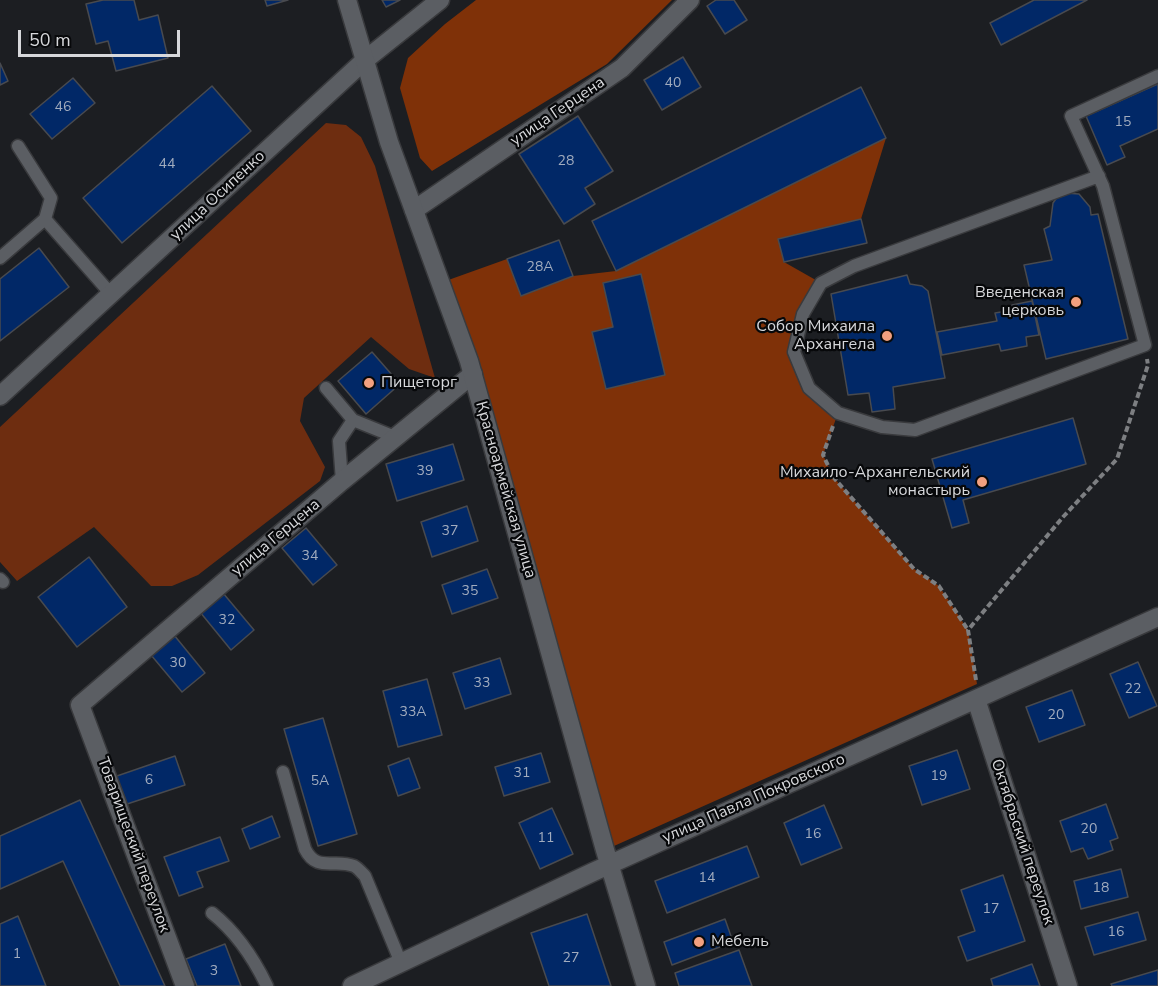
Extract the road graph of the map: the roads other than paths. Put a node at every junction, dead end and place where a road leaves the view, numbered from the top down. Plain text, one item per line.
1 (347, 0) edge
2 (440, 0) edge
3 (690, 0) edge
4 (365, 60) junction
5 (1158, 76) edge
6 (18, 146) dead end
7 (1099, 176) junction
8 (414, 210) junction
9 (45, 219) junction
10 (0, 258) edge
11 (111, 294) junction
12 (473, 374) junction
13 (326, 388) dead end
14 (0, 396) edge
15 (353, 420) junction
16 (395, 437) junction
17 (342, 481) junction
18 (1158, 617) edge
19 (976, 691) junction
20 (80, 705) joint
21 (283, 772) dead end
22 (609, 865) junction
23 (212, 913) dead end
24 (401, 963) junction
25 (185, 986) edge
26 (267, 986) edge
27 (352, 986) edge
28 (646, 986) edge
29 (1068, 986) edge

1 - 4 street, Красноармейская улица
2 - 4 street, улица Осипенко
3 - 8 street, улица Герцена
4 - 8 street, Красноармейская улица
4 - 11 street, улица Осипенко
5 - 7 lane
6 - 9 lane
7 - 7 lane
8 - 12 street, Красноармейская улица
9 - 10 lane
9 - 11 lane
11 - 14 street, улица Осипенко
12 - 16 street, улица Герцена
12 - 22 street, Красноармейская улица
13 - 15 lane
15 - 16 lane
15 - 17 lane
16 - 17 street, улица Герцена
17 - 20 street, улица Герцена
18 - 19 street, улица Павла Покровского
19 - 22 street, улица Павла Покровского
19 - 29 street, Октябрьский переулок
20 - 25 street, Товарищеский переулок
21 - 24 lane
22 - 24 street, улица Павла Покровского
22 - 28 street, Красноармейская улица
23 - 26 lane
24 - 27 street, улица Павла Покровского

